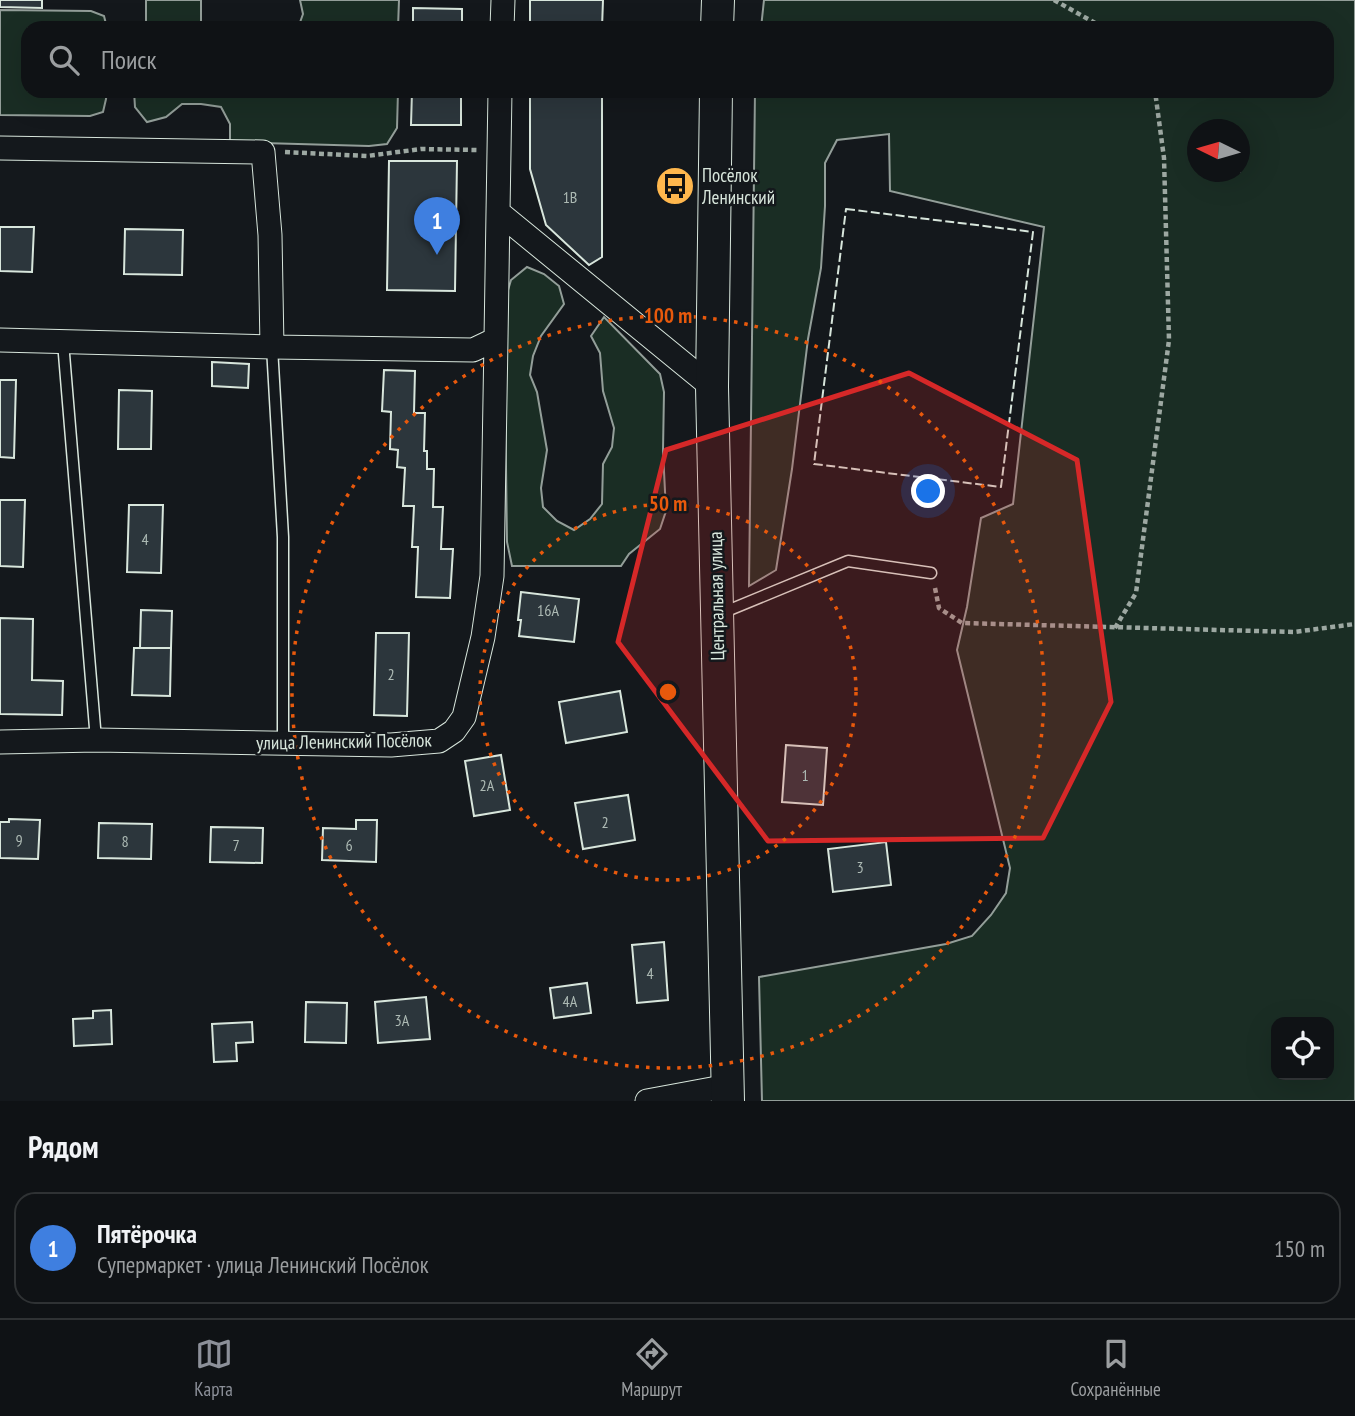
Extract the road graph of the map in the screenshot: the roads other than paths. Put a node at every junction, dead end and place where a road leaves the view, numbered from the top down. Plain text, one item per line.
1 (503, 0) edge
2 (718, 0) edge
3 (502, 21) edge
4 (717, 21) edge
5 (500, 98) edge
6 (716, 98) edge
7 (0, 148) edge
8 (498, 212) junction
9 (496, 339) junction
10 (0, 340) edge
11 (63, 342) junction
12 (272, 347) junction
13 (712, 387) junction
14 (931, 573) road end
15 (716, 615) junction
16 (96, 740) junction
17 (0, 741) edge
18 (283, 743) junction
19 (728, 1093) edge
20 (647, 1101) edge

1 - 3 street
2 - 4 main road
5 - 8 street, улица Ленинский Посёлок
6 - 13 main road, Центральная улица
7 - 12 street
8 - 9 street, улица Ленинский Посёлок
8 - 13 street
9 - 12 street
9 - 18 street, улица Ленинский Посёлок
10 - 11 street
11 - 12 street
11 - 16 lane
12 - 18 lane
13 - 15 main road, Центральная улица
14 - 15 lane
15 - 19 main road, Центральная улица
16 - 17 street, улица Ленинский Посёлок
16 - 18 street, улица Ленинский Посёлок
19 - 20 street

